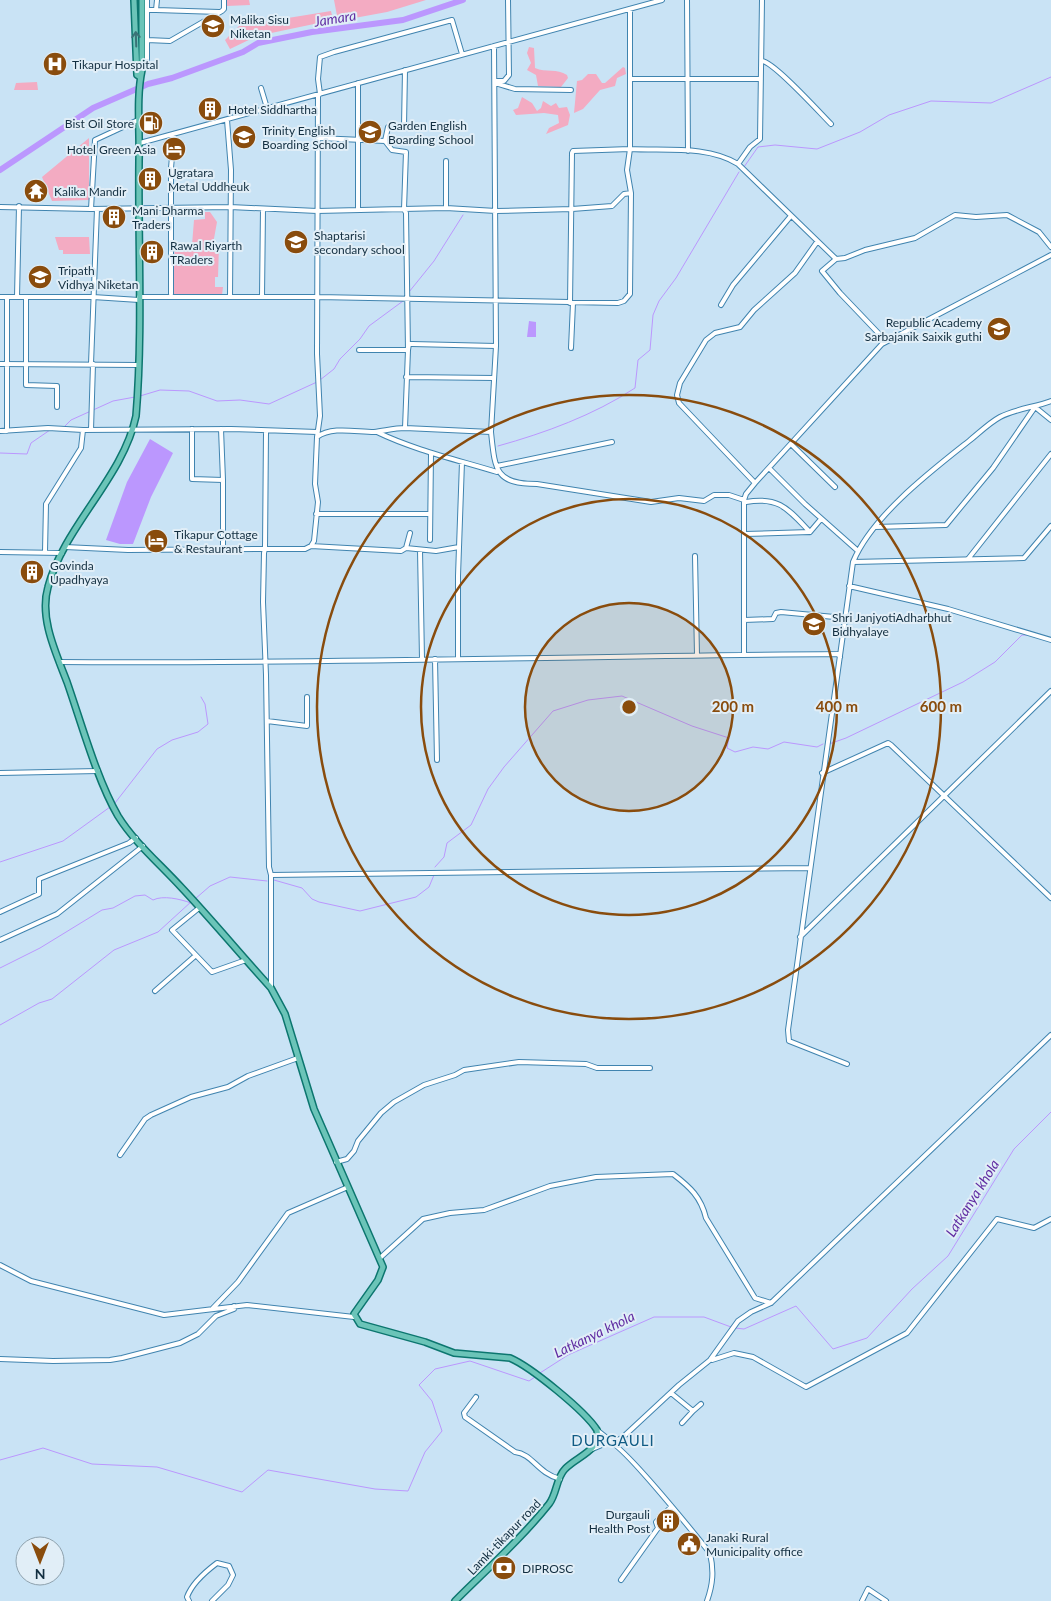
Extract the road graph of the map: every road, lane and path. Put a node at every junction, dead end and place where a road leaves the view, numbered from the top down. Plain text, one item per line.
1 (134, 0) edge
2 (142, 0) edge
3 (147, 0) edge
4 (157, 0) edge
5 (224, 0) edge
6 (508, 0) edge
7 (662, 0) edge
8 (687, 0) edge
9 (762, 0) edge
10 (630, 9) junction
11 (147, 10) junction
12 (156, 10) junction
13 (219, 12) junction
14 (147, 40) junction
15 (509, 42) junction
16 (494, 46) junction
17 (462, 54) junction
18 (762, 61) junction
19 (142, 65) junction
20 (404, 70) junction
21 (139, 78) junction
22 (630, 79) junction
23 (688, 79) junction
24 (761, 79) junction
25 (495, 82) junction
26 (358, 83) junction
27 (261, 88) dead end
28 (571, 90) dead end
29 (319, 94) junction
30 (267, 108) junction
31 (138, 120) junction
32 (227, 120) junction
33 (831, 124) dead end
34 (174, 134) junction
35 (318, 138) junction
36 (359, 139) junction
37 (385, 140) junction
38 (140, 143) junction
39 (630, 149) junction
40 (688, 152) junction
41 (446, 161) dead end
42 (738, 164) junction
43 (631, 193) junction
44 (0, 206) edge
45 (19, 206) junction
46 (230, 207) junction
47 (446, 208) junction
48 (92, 209) junction
49 (263, 209) junction
50 (404, 209) junction
51 (572, 209) junction
52 (97, 210) junction
53 (139, 210) junction
54 (172, 210) junction
55 (358, 210) junction
56 (318, 211) junction
57 (496, 211) junction
58 (790, 217) junction
59 (817, 242) junction
60 (1051, 247) edge
61 (1051, 255) edge
62 (836, 259) junction
63 (171, 294) dead end
64 (0, 297) edge
65 (7, 297) junction
66 (17, 297) junction
67 (26, 297) junction
68 (93, 297) junction
69 (230, 297) junction
70 (262, 297) junction
71 (318, 297) junction
72 (139, 298) junction
73 (406, 298) junction
74 (496, 302) junction
75 (572, 303) junction
76 (721, 305) dead end
77 (882, 344) junction
78 (496, 346) junction
79 (571, 348) dead end
80 (359, 350) dead end
81 (408, 350) junction
82 (0, 364) edge
83 (8, 364) junction
84 (26, 364) junction
85 (92, 364) junction
86 (138, 365) junction
87 (406, 377) junction
88 (494, 378) junction
89 (1051, 401) edge
90 (57, 407) dead end
91 (1036, 407) junction
92 (1051, 420) edge
93 (405, 428) junction
94 (192, 429) junction
95 (83, 430) junction
96 (91, 430) junction
97 (133, 430) junction
98 (221, 430) junction
99 (0, 431) edge
100 (7, 431) junction
101 (266, 432) junction
102 (377, 432) junction
103 (491, 432) junction
104 (317, 434) junction
105 (612, 442) dead end
106 (791, 444) junction
107 (431, 454) junction
108 (1051, 454) edge
109 (462, 462) junction
110 (497, 466) junction
111 (769, 468) junction
112 (497, 472) junction
113 (223, 480) junction
114 (755, 483) junction
115 (835, 487) dead end
116 (745, 501) junction
117 (316, 514) junction
118 (429, 514) junction
119 (821, 519) junction
120 (876, 526) junction
121 (1051, 526) edge
122 (810, 532) junction
123 (410, 534) dead end
124 (745, 534) junction
125 (430, 540) dead end
126 (311, 546) junction
127 (65, 547) junction
128 (458, 547) junction
129 (223, 548) junction
130 (406, 548) junction
131 (266, 549) junction
132 (420, 550) junction
133 (858, 551) junction
134 (0, 552) edge
135 (45, 552) junction
136 (62, 553) junction
137 (695, 556) dead end
138 (968, 559) junction
139 (853, 562) junction
140 (849, 586) junction
141 (845, 618) junction
142 (744, 620) junction
143 (1051, 640) edge
144 (697, 655) junction
145 (744, 655) junction
146 (840, 657) junction
147 (458, 658) junction
148 (422, 659) junction
149 (435, 659) junction
150 (60, 662) junction
151 (265, 662) junction
152 (1051, 691) edge
153 (307, 697) dead end
154 (267, 721) junction
155 (437, 760) dead end
156 (99, 771) junction
157 (0, 773) edge
158 (822, 774) junction
159 (945, 796) junction
160 (136, 838) junction
161 (143, 846) junction
162 (809, 868) junction
163 (272, 875) junction
164 (1051, 898) edge
165 (199, 908) junction
166 (0, 912) edge
167 (800, 938) junction
168 (0, 940) edge
169 (195, 956) junction
170 (246, 960) junction
171 (272, 988) junction
172 (155, 991) dead end
173 (1051, 1035) edge
174 (298, 1058) junction
175 (847, 1064) dead end
176 (650, 1068) dead end
177 (120, 1156) dead end
178 (336, 1162) junction
179 (348, 1187) junction
180 (1051, 1219) edge
181 (380, 1258) junction
182 (0, 1265) edge
183 (771, 1303) junction
184 (234, 1306) junction
185 (213, 1308) junction
186 (354, 1317) junction
187 (0, 1359) edge
188 (710, 1360) junction
189 (671, 1393) junction
190 (476, 1397) dead end
191 (701, 1404) dead end
192 (693, 1411) junction
193 (682, 1423) dead end
194 (597, 1430) junction
195 (612, 1442) junction
196 (590, 1450) junction
197 (560, 1479) junction
198 (671, 1508) junction
199 (621, 1580) dead end
200 (189, 1601) edge
201 (212, 1601) edge
202 (455, 1601) edge
203 (707, 1601) edge
204 (862, 1601) edge
205 (886, 1601) edge

21 -> 1 main road
2 - 19 main road
3 - 11 street
4 - 12 street
5 - 13 street
6 - 15 street
7 - 10 street
8 - 23 street
9 - 18 street
10 - 15 street
10 - 22 street
11 - 12 street
11 - 14 street
12 - 13 street
13 - 14 street
14 - 19 street
15 - 16 street
15 - 25 street
16 - 17 street
16 - 25 street
17 - 20 street
17 - 29 street
18 - 24 street
18 - 33 street
19 - 21 main road
20 - 26 street
20 - 37 street
21 - 31 main road
22 - 23 street
22 - 39 street
23 - 24 street
23 - 40 street
24 - 42 street
25 - 28 street
25 - 57 street
26 - 29 street
26 - 36 street
27 - 30 street
29 - 30 street
29 - 35 street
30 - 32 street
31 - 38 main road
31 - 48 street
32 - 34 street
32 - 46 street
34 - 38 street
34 - 54 street
35 - 36 street
35 - 56 street
36 - 37 street
36 - 55 street
37 - 50 street
38 - 53 main road
39 - 40 street
39 - 43 street
39 - 51 street
40 - 42 street
41 - 47 street
42 - 58 street
43 - 51 street
43 - 75 street
44 - 45 street
45 - 48 street
45 - 66 street
46 - 49 street
46 - 54 street
46 - 69 street
47 - 50 street
47 - 57 street
48 - 52 street
49 - 56 street
49 - 70 street
50 - 55 street
50 - 73 street
51 - 57 street
51 - 75 street
52 - 53 street
52 - 68 street
53 - 54 street
53 - 72 main road
54 - 63 street
55 - 56 street
56 - 71 street
57 - 74 street
58 - 59 street
58 - 76 street
59 - 62 street
59 - 114 street
60 - 62 street
61 - 77 street
62 - 77 street
64 - 65 street
65 - 66 street
65 - 83 street
66 - 67 street
67 - 68 street
67 - 84 street
68 - 72 street
68 - 85 street
69 - 70 street
69 - 72 street
70 - 71 street
71 - 73 street
71 - 104 street
72 - 86 main road
73 - 74 street
73 - 81 street
74 - 75 street
74 - 78 street
75 - 79 street
77 - 106 street
78 - 81 street
78 - 88 street
80 - 81 street
81 - 87 street
82 - 83 street
83 - 84 street
83 - 100 street
84 - 85 street
84 - 90 street
85 - 86 street
85 - 96 street
86 - 97 main road
87 - 88 street
87 - 93 street
88 - 103 street
89 - 91 street
91 - 92 street
91 - 120 street
91 - 120 street
93 - 102 street
93 - 103 street
94 - 97 street
94 - 98 street
94 - 113 street
95 - 96 street
95 - 100 street
95 - 135 street
96 - 97 street
97 - 127 main road
98 - 101 street
98 - 113 street
99 - 100 street
101 - 104 street
101 - 131 street
102 - 104 street
102 - 107 street
103 - 110 street
104 - 117 street
105 - 110 street
106 - 111 street
106 - 115 street
107 - 109 street
107 - 118 street
108 - 138 street
109 - 112 street
109 - 128 street
110 - 112 street
111 - 114 street
111 - 119 street
112 - 116 street
113 - 129 street
114 - 116 street
116 - 122 street
116 - 124 street
117 - 118 street
117 - 126 street
118 - 125 street
119 - 122 street
119 - 133 street
120 - 133 street
121 - 138 street
122 - 124 street
123 - 130 street
124 - 142 street
126 - 130 street
126 - 131 street
127 - 129 street
127 - 136 main road
128 - 132 street
128 - 147 street
129 - 131 street
130 - 132 street
131 - 151 street
132 - 148 street
133 - 139 street
134 - 135 street
135 - 136 street
136 - 150 main road
137 - 144 street
138 - 139 street
139 - 140 street
140 - 141 street
140 - 143 street
141 - 142 street
141 - 146 street
142 - 145 street
144 - 145 street
144 - 147 street
145 - 146 street
146 - 158 street
147 - 149 street
148 - 149 street
148 - 151 street
149 - 155 street
150 - 151 street
150 - 156 main road
151 - 154 street
152 - 159 street
153 - 154 street
154 - 163 street
156 - 157 street
156 - 160 main road
158 - 159 street
158 - 162 street
159 - 164 street
159 - 167 street
160 - 161 main road
160 - 166 street
161 - 165 main road
161 - 168 street
162 - 163 street
162 - 167 street
163 - 171 street
165 - 169 street
165 - 170 main road
167 - 175 street
169 - 170 street
169 - 172 street
170 - 171 main road
171 - 174 main road
173 - 183 street
174 - 177 street
174 - 178 main road
176 - 178 street
178 - 179 main road
179 - 181 main road
179 - 185 street
180 - 188 street
181 - 183 street
181 - 186 main road
182 - 185 street
183 - 188 street
184 - 185 street
184 - 186 street
184 - 187 street
186 - 194 main road
188 - 189 street
189 - 192 street
189 - 195 street
190 - 197 street
191 - 192 street
192 - 193 street
194 - 195 street
194 - 196 main road, Lamki-tikapur road
195 - 196 street
195 - 198 street
196 - 197 main road, Lamki-tikapur road
197 - 202 main road, Lamki-tikapur road
198 - 199 street
198 - 203 street
200 - 201 street
204 - 205 street

